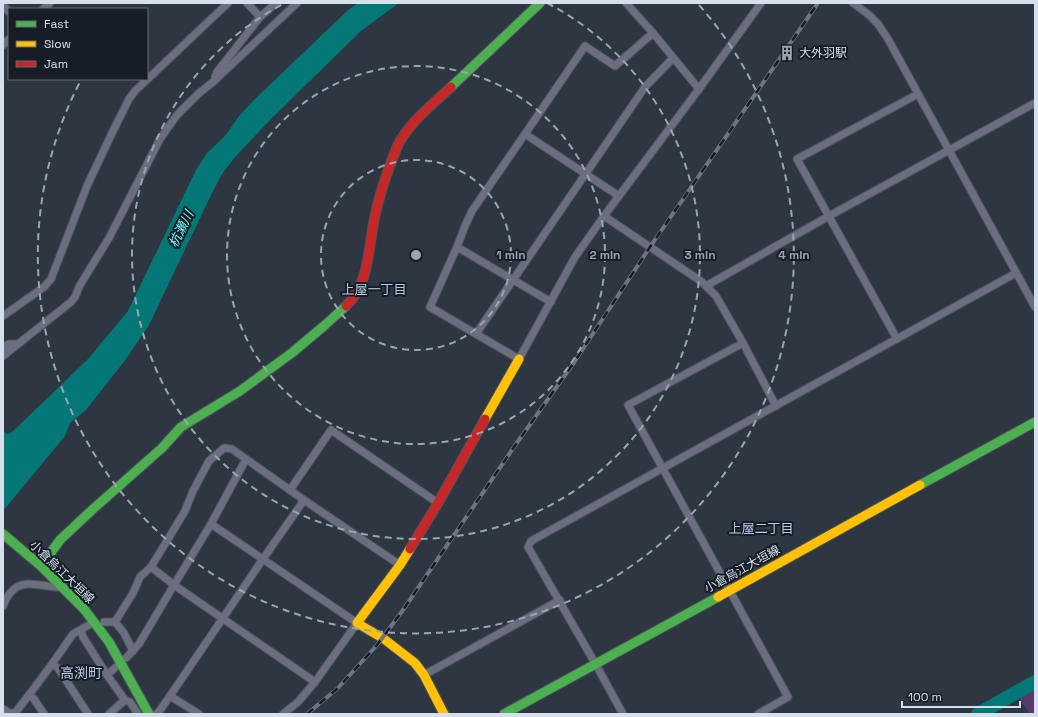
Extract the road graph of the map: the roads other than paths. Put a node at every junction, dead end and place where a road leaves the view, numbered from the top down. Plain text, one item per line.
1 (228, 3) edge
2 (248, 3) edge
3 (276, 3) edge
4 (297, 3) edge
5 (540, 3) edge
6 (626, 3) edge
7 (761, 3) edge
8 (853, 3) edge
9 (260, 17) junction
10 (653, 33) junction
11 (673, 58) junction
12 (148, 80) edge
13 (148, 80) edge
14 (213, 82) junction
15 (699, 89) junction
16 (918, 94) junction
17 (1035, 103) edge
18 (525, 134) junction
19 (949, 151) junction
20 (586, 174) junction
21 (619, 196) junction
22 (604, 216) junction
23 (829, 216) junction
24 (457, 247) junction
25 (1016, 273) junction
26 (514, 280) junction
27 (706, 286) junction
28 (551, 302) junction
29 (1035, 307) edge
30 (3, 316) edge
31 (476, 334) junction
32 (897, 339) junction
33 (743, 343) junction
34 (17, 344) junction
35 (3, 347) edge
36 (3, 356) edge
37 (519, 359) junction
38 (776, 406) junction
39 (1035, 422) edge
40 (246, 460) junction
41 (662, 468) junction
42 (290, 490) junction
43 (304, 500) junction
44 (438, 503) junction
45 (211, 524) junction
46 (3, 534) edge
47 (263, 559) junction
48 (37, 563) junction
49 (400, 565) junction
50 (151, 568) junction
51 (174, 585) junction
52 (63, 587) junction
53 (730, 589) junction
54 (560, 600) junction
55 (3, 606) edge
56 (222, 618) junction
57 (104, 622) dead end
58 (115, 622) junction
59 (357, 623) junction
60 (89, 625) dead end
61 (81, 630) junction
62 (133, 651) junction
63 (126, 658) dead end
64 (595, 663) junction
65 (52, 664) junction
66 (116, 667) dead end
67 (107, 675) junction
68 (424, 675) junction
69 (315, 682) junction
70 (29, 695) junction
71 (170, 696) junction
72 (125, 700) junction
73 (3, 709) edge
74 (44, 714) edge
75 (88, 714) edge
76 (109, 714) edge
77 (138, 714) edge
78 (149, 714) edge
79 (156, 714) edge
80 (199, 714) edge
81 (282, 714) edge
82 (444, 714) edge
83 (504, 714) edge
84 (623, 714) edge
85 (758, 714) edge

1 - 13 street
2 - 9 street
3 - 9 street
4 - 14 street
5 - 48 street
6 - 10 street
7 - 15 street
8 - 16 street
9 - 14 street
10 - 11 street
10 - 18 street
11 - 15 street
11 - 20 street
12 - 30 street
14 - 34 street
15 - 21 street
16 - 19 street
16 - 23 street
17 - 19 street
18 - 20 street
18 - 24 street
19 - 23 street
19 - 25 street
20 - 21 street
20 - 26 street
21 - 22 street
22 - 27 street
22 - 28 street
23 - 27 street
23 - 32 street
24 - 26 street
24 - 31 street
25 - 29 street
25 - 32 street
26 - 28 street
26 - 31 street
27 - 33 street
28 - 37 street
31 - 37 street
32 - 38 street
33 - 38 street
33 - 41 street
34 - 35 street
34 - 36 street
37 - 44 street
38 - 41 street
39 - 53 street, 小倉烏江大垣線
40 - 42 street
40 - 45 street
40 - 50 street
41 - 53 street
41 - 54 street
42 - 43 street
42 - 44 street
43 - 47 street
43 - 49 street
44 - 49 street
45 - 47 street
45 - 51 street
46 - 48 street, 小倉烏江大垣線
47 - 56 street
47 - 59 street
48 - 52 street, 小倉烏江大垣線
49 - 59 street
50 - 51 street
50 - 58 street
51 - 56 street
51 - 62 street
52 - 55 street
52 - 78 street, 小倉烏江大垣線
53 - 64 street, 小倉烏江大垣線
53 - 85 street
54 - 64 street
54 - 68 street
56 - 69 street
56 - 71 street
57 - 58 street
58 - 62 street
59 - 68 street
59 - 69 street
60 - 61 street
61 - 65 street
61 - 67 street
62 - 63 street
64 - 83 street, 小倉烏江大垣線
64 - 84 street
65 - 70 street
65 - 75 street
66 - 67 street
67 - 72 street
68 - 82 street
69 - 81 street
70 - 73 street
70 - 74 street
71 - 79 street
71 - 80 street
72 - 76 street
72 - 77 street

